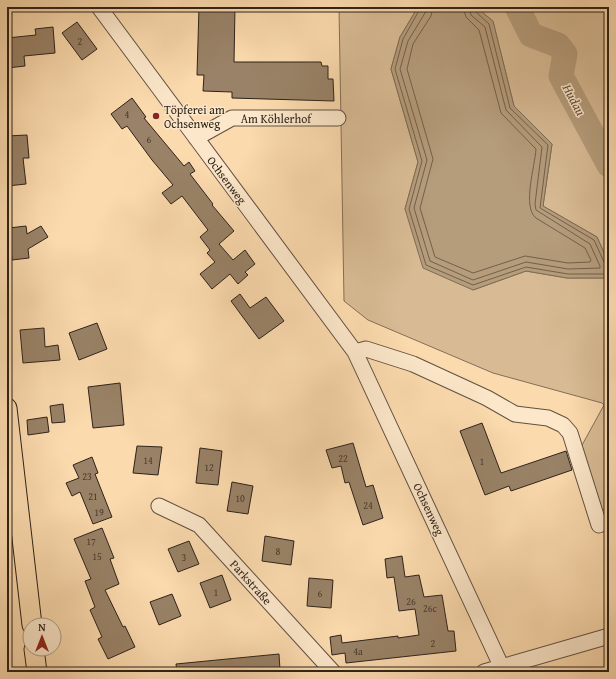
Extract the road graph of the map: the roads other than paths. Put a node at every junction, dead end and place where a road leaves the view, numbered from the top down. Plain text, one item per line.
1 (99, 7) edge
2 (338, 118) dead end
3 (196, 138) junction
4 (356, 352) junction
5 (7, 408) edge
6 (159, 506) dead end
7 (599, 526) dead end
8 (31, 617) edge
9 (602, 638) edge
10 (35, 657) edge
11 (503, 670) edge
12 (37, 672) edge
13 (333, 672) edge
14 (484, 672) edge

1 - 3 street, Ochsenweg
2 - 3 street, Am Köhlerhof
3 - 4 street, Ochsenweg
4 - 7 street
4 - 11 street, Ochsenweg
5 - 8 main road
6 - 13 street, Parkstraße
9 - 11 street
10 - 12 main road
11 - 14 street

